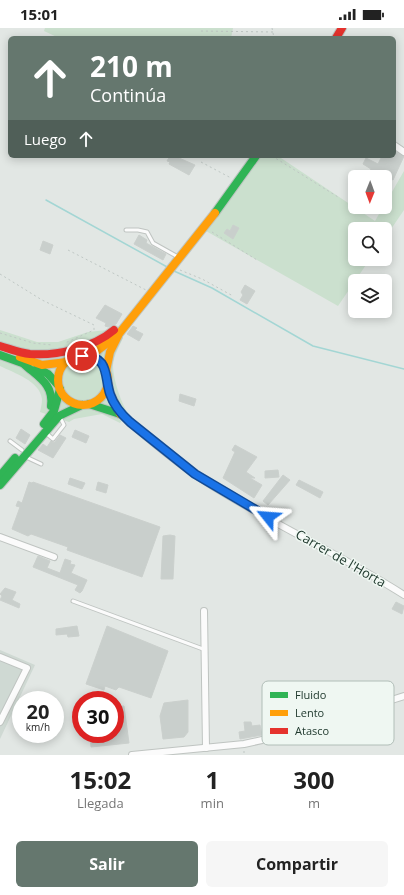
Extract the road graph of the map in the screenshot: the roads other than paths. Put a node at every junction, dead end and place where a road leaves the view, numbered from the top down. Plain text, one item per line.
1 (396, 146) edge
2 (404, 152) edge
3 (255, 158) edge
4 (126, 230) dead end
5 (183, 256) junction
6 (149, 296) junction
7 (118, 334) junction
8 (0, 347) edge
9 (0, 355) edge
10 (85, 356) junction
11 (67, 362) junction
12 (24, 364) junction
13 (106, 371) junction
14 (108, 382) junction
15 (59, 387) junction
16 (85, 405) junction
17 (120, 414) junction
18 (41, 432) junction
19 (10, 441) dead end
20 (23, 453) junction
21 (41, 464) dead end
22 (0, 476) edge
23 (0, 486) edge
24 (0, 537) edge
25 (54, 557) dead end
26 (404, 595) edge
27 (73, 601) dead end
28 (204, 611) dead end
29 (203, 649) junction
30 (0, 657) edge
31 (404, 696) edge
32 (394, 699) edge
33 (0, 722) edge
34 (262, 740) edge
35 (206, 748) junction
36 (132, 755) edge

1 - 2 street
3 - 5 main road
4 - 5 lane
5 - 6 main road
6 - 7 main road
6 - 8 main road
7 - 10 main road
7 - 13 main road
8 - 11 main road
9 - 12 main road
10 - 11 main road
10 - 13 main road
11 - 15 main road
12 - 15 main road
12 - 18 main road
13 - 14 main road
14 - 16 main road
14 - 17 main road
15 - 16 main road
15 - 18 main road
16 - 17 main road
16 - 18 main road
17 - 26 street, Carrer de l'Horta
18 - 20 main road
19 - 20 lane
20 - 21 lane
20 - 22 main road
20 - 23 main road
24 - 25 street
27 - 29 lane
28 - 29 street
29 - 35 street
30 - 33 street
31 - 32 street
34 - 35 street
35 - 36 street

